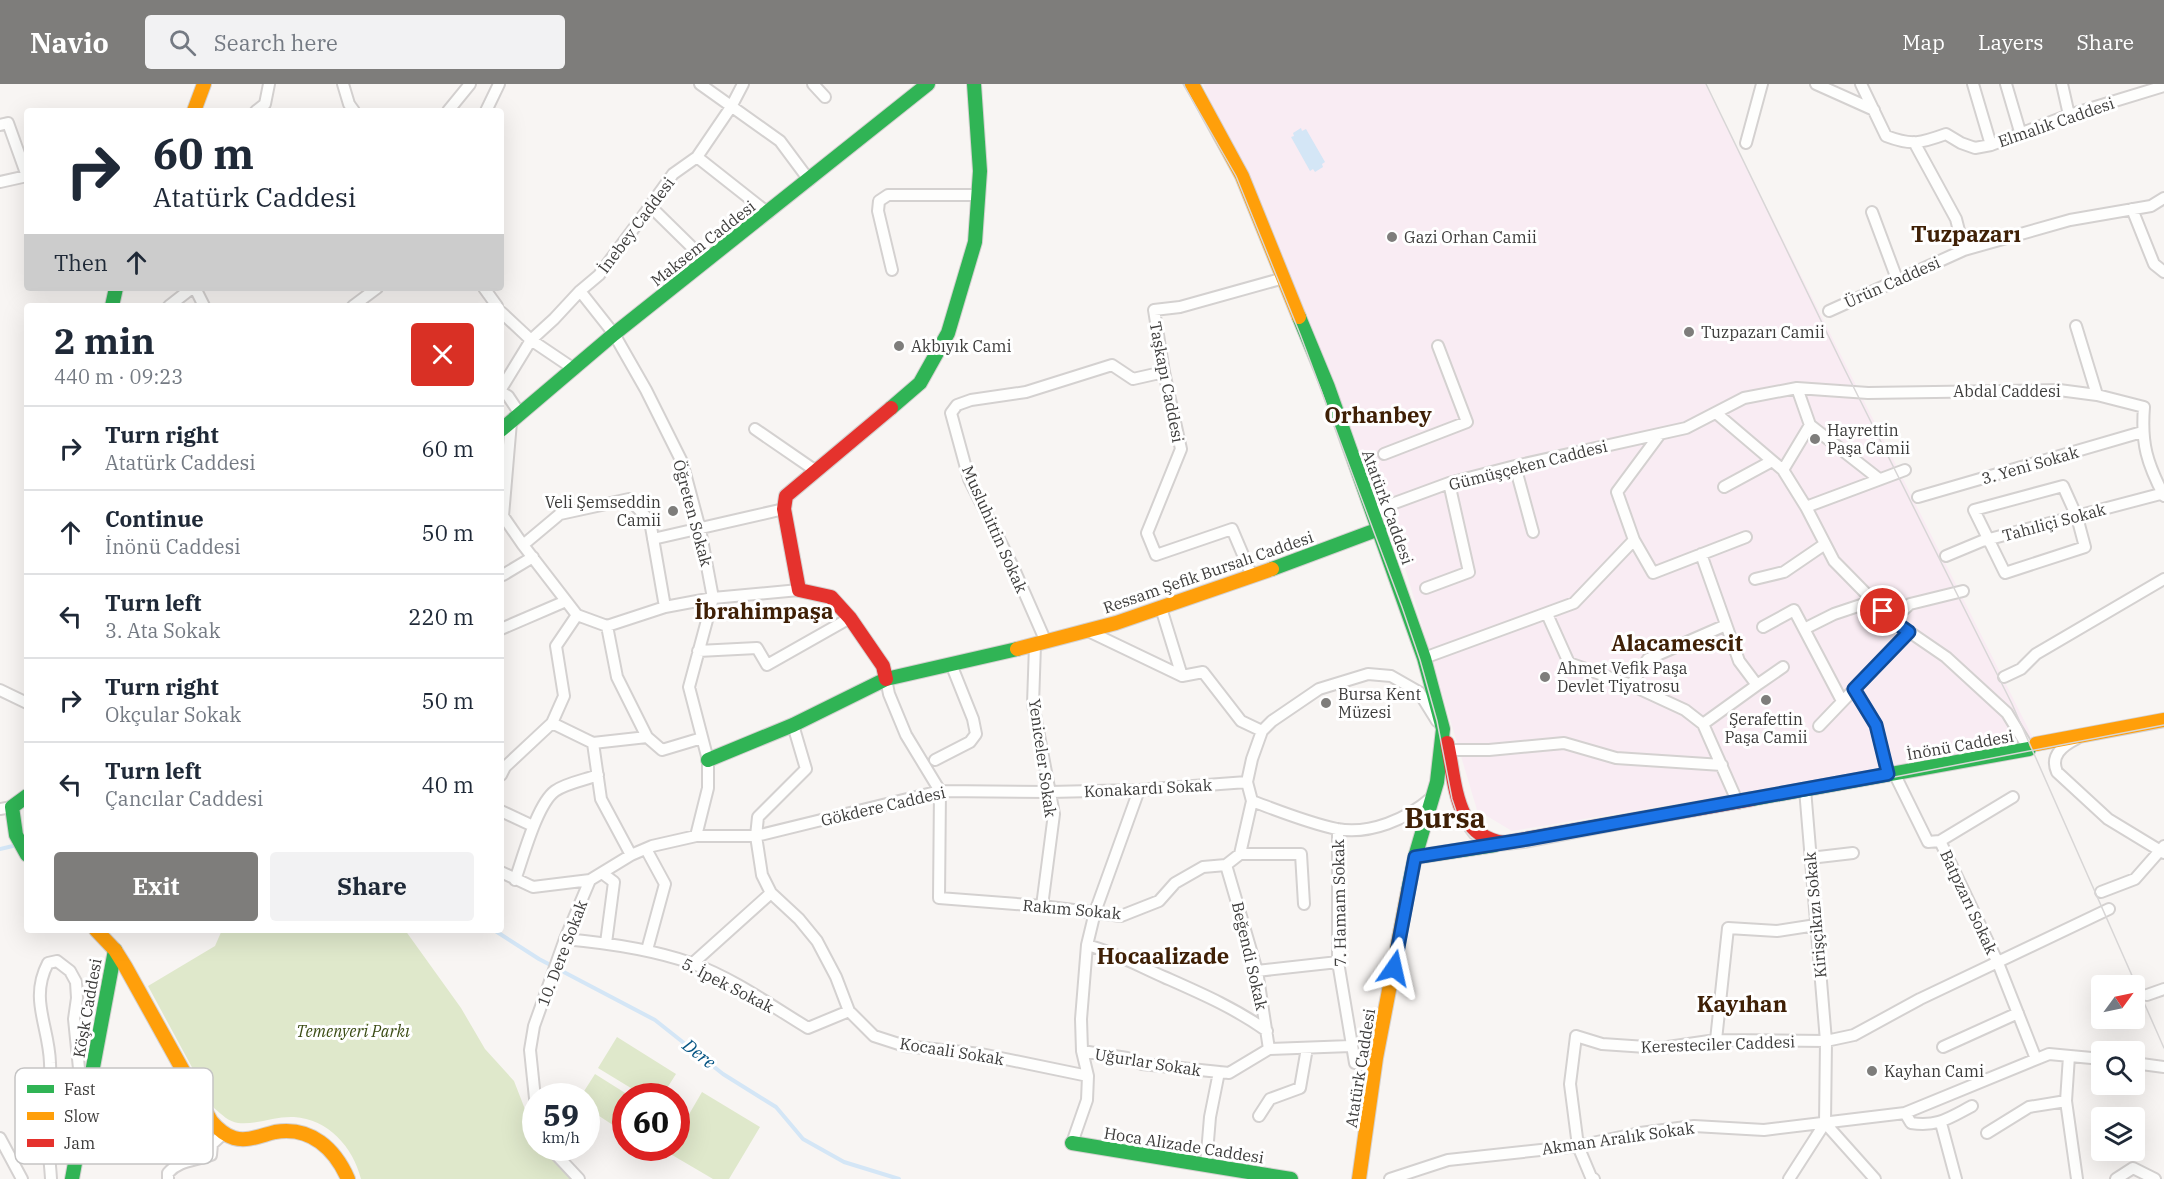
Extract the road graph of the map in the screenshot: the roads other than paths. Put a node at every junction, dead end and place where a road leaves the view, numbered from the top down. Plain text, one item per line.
1 (204, 84) edge
2 (269, 84) edge
3 (343, 84) edge
4 (470, 84) edge
5 (700, 84) edge
6 (743, 84) edge
7 (813, 84) edge
8 (928, 84) edge
9 (974, 84) edge
10 (1192, 84) edge
11 (1762, 84) edge
12 (1816, 84) edge
13 (1861, 84) edge
14 (1973, 84) edge
15 (2006, 84) edge
16 (2062, 84) edge
17 (498, 85) edge
18 (2164, 87) edge
19 (825, 97) dead end
20 (731, 107) junction
21 (195, 108) edge
22 (260, 108) edge
23 (352, 108) edge
24 (451, 108) edge
25 (487, 108) edge
26 (1874, 111) junction
27 (2069, 115) junction
28 (0, 124) edge
29 (2021, 135) junction
30 (1914, 142) junction
31 (1746, 143) dead end
32 (1990, 145) junction
33 (697, 157) junction
34 (24, 168) edge
35 (24, 177) edge
36 (809, 180) junction
37 (0, 182) edge
38 (979, 195) junction
39 (2164, 198) edge
40 (650, 206) junction
41 (2132, 209) junction
42 (1872, 212) dead end
43 (768, 213) junction
44 (1964, 250) junction
45 (706, 261) junction
46 (892, 270) dead end
47 (2164, 272) edge
48 (1284, 278) junction
49 (1897, 279) junction
50 (190, 291) edge
51 (373, 291) edge
52 (580, 291) junction
53 (173, 303) edge
54 (357, 303) edge
55 (1828, 311) dead end
56 (504, 315) edge
57 (2076, 326) dead end
58 (614, 334) junction
59 (531, 340) junction
60 (1438, 346) dead end
61 (574, 369) junction
62 (1164, 372) junction
63 (504, 386) edge
64 (1797, 388) junction
65 (504, 393) edge
66 (2097, 395) junction
67 (1716, 413) junction
68 (511, 422) edge
69 (1810, 425) junction
70 (754, 429) dead end
71 (2142, 432) junction
72 (1660, 434) junction
73 (1384, 454) dead end
74 (1772, 461) junction
75 (1515, 466) junction
76 (1783, 470) junction
77 (1905, 470) dead end
78 (816, 471) junction
79 (1879, 479) junction
80 (1449, 483) junction
81 (1724, 487) dead end
82 (2163, 494) edge
83 (1918, 497) dead end
84 (1806, 507) junction
85 (784, 509) junction
86 (1373, 511) junction
87 (2077, 517) junction
88 (700, 529) junction
89 (1379, 529) junction
90 (1533, 532) dead end
91 (1746, 537) dead end
92 (653, 539) junction
93 (1634, 540) junction
94 (1988, 540) junction
95 (1825, 544) junction
96 (523, 545) junction
97 (1701, 554) junction
98 (1946, 556) dead end
99 (532, 557) junction
100 (504, 574) edge
101 (1252, 576) junction
102 (1755, 579) dead end
103 (2164, 579) edge
104 (1426, 588) dead end
105 (799, 590) junction
106 (1963, 591) dead end
107 (713, 598) junction
108 (566, 601) junction
109 (1873, 601) junction
110 (665, 607) junction
111 (1161, 608) junction
112 (1547, 614) junction
113 (577, 615) junction
114 (850, 618) junction
115 (1892, 620) junction
116 (1726, 625) junction
117 (607, 626) junction
118 (1762, 627) dead end
119 (504, 628) edge
120 (1804, 628) junction
121 (1086, 630) junction
122 (1909, 632) junction
123 (1041, 644) junction
124 (699, 651) junction
125 (1424, 658) junction
126 (951, 664) junction
127 (1783, 667) dead end
128 (1182, 676) junction
129 (2004, 678) dead end
130 (886, 679) junction
131 (1631, 685) junction
132 (1757, 685) junction
133 (1854, 689) junction
134 (0, 690) edge
135 (1842, 701) junction
136 (24, 702) edge
137 (2164, 720) edge
138 (552, 723) junction
139 (1703, 724) junction
140 (794, 725) junction
141 (1819, 726) dead end
142 (1443, 729) junction
143 (1262, 731) junction
144 (2082, 736) junction
145 (647, 737) junction
146 (702, 738) junction
147 (592, 743) junction
148 (2032, 746) junction
149 (1449, 750) junction
150 (708, 760) junction
151 (935, 760) dead end
152 (1722, 765) junction
153 (504, 768) edge
154 (1891, 774) junction
155 (598, 775) junction
156 (1247, 782) junction
157 (1805, 789) junction
158 (940, 790) junction
159 (1139, 790) junction
160 (1049, 792) junction
161 (1434, 796) junction
162 (2013, 797) dead end
163 (24, 798) edge
164 (1252, 801) junction
165 (1738, 803) junction
166 (6, 808) edge
167 (504, 812) edge
168 (533, 826) junction
169 (1338, 829) junction
170 (696, 836) junction
171 (756, 836) junction
172 (1940, 841) junction
173 (1504, 843) junction
174 (646, 849) junction
175 (24, 850) edge
176 (2163, 850) edge
177 (1852, 853) dead end
178 (1240, 854) junction
179 (631, 855) junction
180 (1415, 857) junction
181 (1810, 858) junction
182 (1226, 865) junction
183 (602, 873) junction
184 (504, 874) edge
185 (515, 880) junction
186 (590, 880) junction
187 (2101, 892) dead end
188 (771, 893) junction
189 (1304, 904) dead end
190 (1042, 906) junction
191 (2109, 909) dead end
192 (1095, 912) junction
193 (1816, 925) junction
194 (99, 933) edge
195 (565, 939) junction
196 (606, 943) junction
197 (1087, 945) junction
198 (115, 950) junction
199 (647, 951) junction
200 (1338, 962) junction
201 (1998, 963) junction
202 (692, 964) junction
203 (1257, 971) junction
204 (2164, 989) edge
205 (2147, 995) dead end
206 (849, 1011) junction
207 (2018, 1013) junction
208 (1267, 1031) junction
209 (1716, 1040) junction
210 (1826, 1041) junction
211 (1351, 1046) junction
212 (1942, 1047) dead end
213 (1307, 1048) junction
214 (1269, 1049) junction
215 (1082, 1052) junction
216 (2069, 1056) junction
217 (2091, 1058) edge
218 (2036, 1059) junction
219 (2145, 1064) edge
220 (1375, 1067) junction
221 (2164, 1067) edge
222 (50, 1068) edge
223 (79, 1068) edge
224 (93, 1068) edge
225 (183, 1068) edge
226 (1219, 1072) junction
227 (1088, 1076) junction
228 (533, 1083) edge
229 (2066, 1101) junction
230 (1972, 1106) dead end
231 (1905, 1113) junction
232 (1259, 1116) dead end
233 (213, 1123) edge
234 (1825, 1123) junction
235 (1941, 1123) junction
236 (1987, 1133) dead end
237 (223, 1134) junction
238 (0, 1138) edge
239 (213, 1143) edge
240 (1072, 1143) joint
241 (1578, 1146) junction
242 (562, 1161) edge
243 (50, 1164) edge
244 (75, 1164) edge
245 (178, 1164) edge
246 (1206, 1165) junction
247 (22, 1179) edge
248 (51, 1179) edge
249 (72, 1179) edge
250 (168, 1179) edge
251 (348, 1179) edge
252 (579, 1179) edge
253 (1291, 1179) edge
254 (1359, 1179) edge
255 (1390, 1179) edge
256 (1594, 1179) edge
257 (1789, 1179) edge
258 (1875, 1179) edge
259 (1956, 1179) edge
260 (2077, 1179) edge
261 (2116, 1179) edge
262 (2155, 1179) edge

1 - 21 main road
2 - 22 street
3 - 23 street
4 - 24 street
5 - 20 street
6 - 20 street, İnebey Caddesi
7 - 19 street
8 - 36 main road, Maksem Caddesi
9 - 38 main road
10 - 48 main road, Atatürk Caddesi
11 - 31 street
12 - 26 street
13 - 26 street
14 - 32 street
15 - 29 street
16 - 27 street
17 - 25 street
18 - 27 street, Elmalık Caddesi
20 - 33 street, İnebey Caddesi
20 - 36 street
26 - 30 street
27 - 29 street, Elmalık Caddesi
28 - 34 street
29 - 32 street, Elmalık Caddesi
30 - 32 street, Elmalık Caddesi
30 - 44 street
33 - 40 street, İnebey Caddesi
33 - 43 street
35 - 37 street
36 - 43 main road, Maksem Caddesi
38 - 46 street
38 - 78 main road
39 - 41 street, Ürün Caddesi
40 - 45 street
40 - 52 street, İnebey Caddesi
41 - 44 street, Ürün Caddesi
41 - 47 street
42 - 49 street
43 - 45 main road, Maksem Caddesi
44 - 49 street, Ürün Caddesi
45 - 58 main road, Maksem Caddesi
48 - 62 street, Taşkapı Caddesi
48 - 86 main road, Atatürk Caddesi
49 - 55 street, Ürün Caddesi
50 - 53 street
51 - 54 street
52 - 58 street, Öğreten Sokak
52 - 59 street, İnebey Caddesi
56 - 59 street
57 - 66 street
58 - 61 main road, Maksem Caddesi
58 - 88 street, Öğreten Sokak
59 - 61 street
59 - 63 street, İnebey Caddesi
60 - 73 street
61 - 68 main road, Maksem Caddesi
62 - 101 street, Taşkapı Caddesi
62 - 123 street, Musluhittin Sokak
64 - 66 street, Abdal Caddesi
64 - 67 street, Gümüşçeken Caddesi
64 - 69 street
65 - 68 street
66 - 71 street, Abdal Caddesi
67 - 72 street, Gümüşçeken Caddesi
67 - 74 street
68 - 96 street
69 - 76 street
69 - 79 street
70 - 78 street
71 - 82 street
71 - 83 street, 3. Yeni Sokak
72 - 75 street, Gümüşçeken Caddesi
72 - 93 street
74 - 76 street
74 - 81 street
75 - 80 street, Gümüşçeken Caddesi
75 - 90 street
76 - 84 street
77 - 79 street
78 - 85 main road
79 - 84 street
80 - 86 street, Gümüşçeken Caddesi
80 - 104 street
82 - 87 street, Tahıliçi Sokak
84 - 95 street
85 - 88 street
85 - 105 main road
86 - 89 main road, Atatürk Caddesi
87 - 94 street, Tahıliçi Sokak
87 - 94 street
87 - 94 street
88 - 92 street
88 - 107 street, Öğreten Sokak
89 - 101 main road, Ressam Şefik Bursalı Caddesi
89 - 125 main road, Atatürk Caddesi
91 - 97 street
92 - 96 street
92 - 110 street
93 - 97 street
93 - 112 street
94 - 98 street, Tahıliçi Sokak
95 - 102 street
95 - 109 street
96 - 99 street
97 - 116 street
99 - 100 street
99 - 108 street
101 - 111 main road, Ressam Şefik Bursalı Caddesi
103 - 129 street
105 - 107 street
105 - 114 main road
106 - 115 street
107 - 110 street
107 - 124 street
108 - 113 street
108 - 119 street
109 - 115 street
109 - 120 street
110 - 117 street
111 - 121 main road, Ressam Şefik Bursalı Caddesi
111 - 128 street
112 - 125 street
112 - 131 street
113 - 117 street
113 - 138 street
114 - 124 street
114 - 130 main road
115 - 122 street
116 - 131 street
116 - 132 street
117 - 145 street
118 - 120 street
120 - 135 street
121 - 123 main road, Ressam Şefik Bursalı Caddesi
121 - 128 street
122 - 133 street
122 - 148 street
123 - 126 main road, Ressam Şefik Bursalı Caddesi
123 - 160 street, Yeniceler Sokak
124 - 146 street
125 - 142 main road, Atatürk Caddesi
126 - 130 main road, Ressam Şefik Bursalı Caddesi
126 - 151 street
127 - 132 street
128 - 143 street
130 - 140 main road, Ressam Şefik Bursalı Caddesi
130 - 158 street
131 - 139 street
132 - 139 street
133 - 135 street
133 - 154 street
134 - 136 street
135 - 141 street
137 - 144 main road, İnönü Caddesi
138 - 147 street
138 - 153 street
139 - 152 street
140 - 150 main road, Ressam Şefik Bursalı Caddesi
140 - 171 street
142 - 143 street
142 - 149 main road
142 - 161 main road, Atatürk Caddesi
143 - 156 street
144 - 148 main road, İnönü Caddesi
144 - 176 street
145 - 146 street
145 - 147 street
146 - 150 street
147 - 155 street
148 - 154 main road, İnönü Caddesi
149 - 152 street
149 - 173 main road
150 - 170 street
152 - 165 street
154 - 157 main road, İnönü Caddesi
154 - 172 street
155 - 168 street
155 - 179 street
156 - 159 street, Konakardı Sokak
156 - 164 street
157 - 165 main road, İnönü Caddesi
157 - 181 street, Kirişçikızı Sokak
158 - 160 street, Gökdere Caddesi
158 - 171 street, Gökdere Caddesi
158 - 190 street, Rakım Sokak
159 - 160 street, Konakardı Sokak
159 - 192 street
160 - 190 street, Yeniceler Sokak
161 - 169 street
161 - 180 main road, Atatürk Caddesi
162 - 172 street
163 - 166 main road
164 - 169 street
164 - 178 street
165 - 173 main road, İnönü Caddesi
166 - 175 main road
167 - 168 street
168 - 185 street
169 - 200 street, 7. Hamam Sokak
170 - 171 street, Gökdere Caddesi
170 - 174 street, Gökdere Caddesi
171 - 188 street, Kocaali Sokak
172 - 201 street, Batpzarı Sokak
173 - 180 main road
174 - 179 street, Gökdere Caddesi
174 - 199 street
176 - 187 street
177 - 181 street
178 - 182 street, Rakım Sokak
178 - 189 street
179 - 183 street, Gökdere Caddesi
180 - 220 main road, Atatürk Caddesi
181 - 193 street, Kirişçikızı Sokak
182 - 192 street, Rakım Sokak
182 - 203 street, Beğendi Sokak
183 - 186 street, Gökdere Caddesi
183 - 196 street
184 - 185 street
185 - 186 street
186 - 195 street, 10. Dere Sokak
188 - 202 street
188 - 206 street, Kocaali Sokak
190 - 192 street, Rakım Sokak
191 - 201 street, Keresteciler Caddesi
192 - 197 street
193 - 209 street
193 - 210 street, Kirişçikızı Sokak
194 - 198 main road
195 - 196 street, 5. İpek Sokak
195 - 228 street, 10. Dere Sokak
196 - 199 street, 5. İpek Sokak
197 - 208 street
197 - 215 street
198 - 224 main road, Köşk Caddesi
198 - 225 main road
199 - 202 street, 5. İpek Sokak
200 - 203 street
200 - 211 street, 7. Hamam Sokak
201 - 207 street, Batpzarı Sokak
201 - 210 street, Keresteciler Caddesi
202 - 206 street, 5. İpek Sokak
203 - 208 street, Beğendi Sokak
204 - 205 street
206 - 227 street, Kocaali Sokak
207 - 212 street
207 - 218 street, Batpzarı Sokak
208 - 214 street, Beğendi Sokak
209 - 210 street, Keresteciler Caddesi
209 - 241 street, Keresteciler Caddesi
210 - 234 street, Kirişçikızı Sokak
211 - 213 street, Uğurlar Sokak
211 - 220 street
213 - 214 street, Uğurlar Sokak
213 - 232 street
214 - 226 street, Uğurlar Sokak
215 - 226 street, Uğurlar Sokak
215 - 227 street
216 - 217 street, Akman Aralık Sokak
216 - 218 street, Akman Aralık Sokak
216 - 229 street
218 - 231 street, Akman Aralık Sokak
219 - 221 street
220 - 254 main road, Atatürk Caddesi
222 - 223 street
226 - 246 street
227 - 240 street
229 - 236 street
229 - 260 street
230 - 235 street
231 - 234 street, Akman Aralık Sokak
231 - 235 street
233 - 237 main road
234 - 241 street, Akman Aralık Sokak
234 - 257 street
234 - 258 street
235 - 259 street
237 - 239 street
237 - 251 main road
238 - 247 street
240 - 246 main road, Hoca Alizade Caddesi
241 - 255 street, Akman Aralık Sokak
241 - 256 street
242 - 252 street
243 - 248 street
244 - 249 main road, Köşk Caddesi
245 - 250 street
246 - 253 main road, Hoca Alizade Caddesi
261 - 262 street

